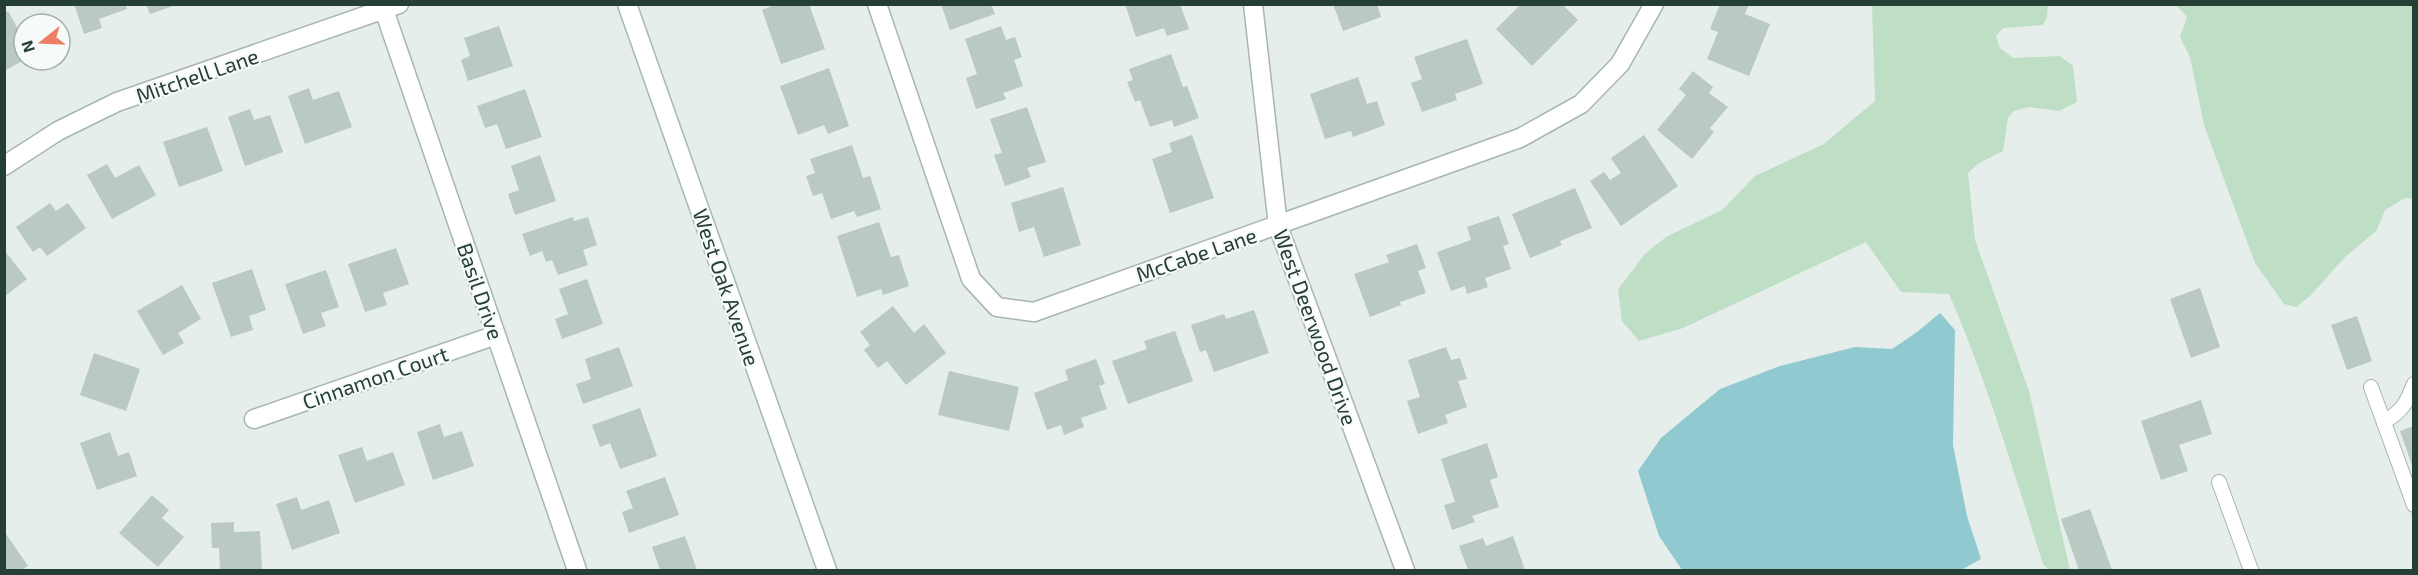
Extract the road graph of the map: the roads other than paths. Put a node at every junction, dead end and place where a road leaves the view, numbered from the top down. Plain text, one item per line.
1 (627, 4) edge
2 (877, 4) edge
3 (1252, 4) edge
4 (1654, 4) edge
5 (388, 7) edge
6 (4, 166) edge
7 (1278, 226) junction
8 (496, 335) junction
9 (2414, 384) edge
10 (2371, 387) dead end
11 (254, 419) dead end
12 (2384, 422) junction
13 (2219, 482) dead end
14 (2414, 505) edge
15 (577, 570) edge
16 (827, 570) edge
17 (1405, 570) edge
18 (2251, 570) edge

1 - 16 street, West Oak Avenue
2 - 7 street, McCabe Lane
3 - 7 street, West Deerwood Drive
4 - 7 street, McCabe Lane
5 - 6 street, Mitchell Lane
5 - 8 street, Basil Drive
7 - 17 street, West Deerwood Drive
8 - 11 street, Cinnamon Court
8 - 15 street, Basil Drive
9 - 12 lane
10 - 12 lane
12 - 14 lane
13 - 18 lane

